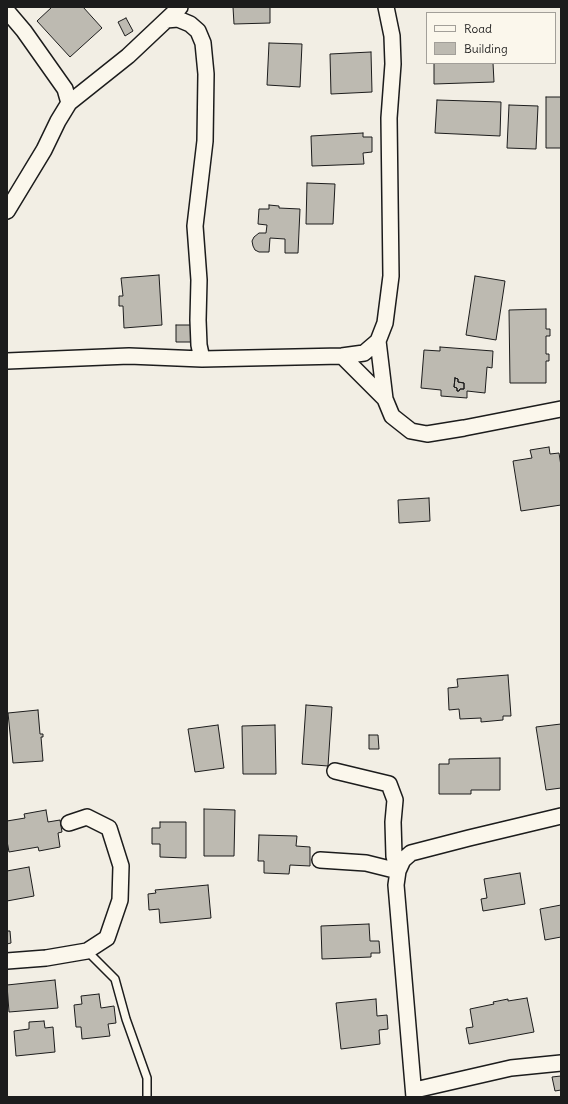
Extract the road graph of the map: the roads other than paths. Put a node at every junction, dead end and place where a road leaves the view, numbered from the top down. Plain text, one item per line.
1 (180, 7) edge
2 (386, 7) edge
3 (7, 11) edge
4 (166, 20) junction
5 (70, 104) junction
6 (7, 211) edge
7 (378, 341) junction
8 (342, 356) junction
9 (202, 359) junction
10 (7, 361) edge
11 (385, 399) junction
12 (561, 409) edge
13 (335, 771) dead end
14 (561, 816) edge
15 (69, 823) dead end
16 (320, 860) dead end
17 (398, 871) junction
18 (87, 951) junction
19 (7, 961) edge
20 (561, 1063) edge
21 (414, 1094) edge
22 (147, 1097) edge

1 - 4 street
2 - 7 street
3 - 5 street
4 - 5 street
4 - 9 street
5 - 6 street
7 - 8 street
7 - 11 street
8 - 9 street
8 - 11 street
9 - 10 street
11 - 12 street
13 - 17 street
14 - 17 street
15 - 18 street
16 - 17 street
17 - 21 street
18 - 19 street
18 - 22 lane
20 - 21 street

